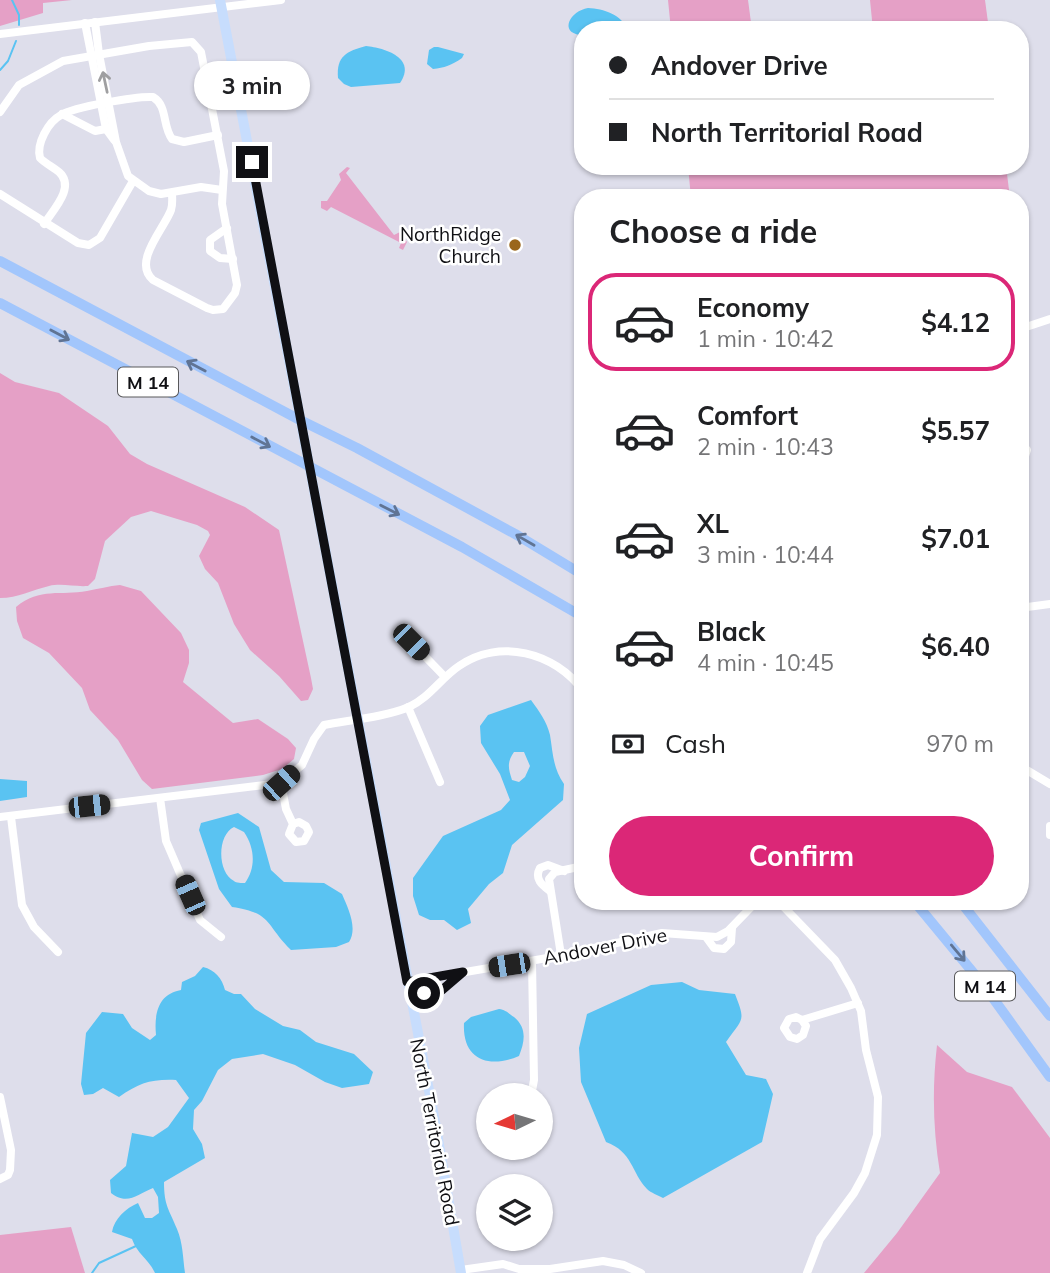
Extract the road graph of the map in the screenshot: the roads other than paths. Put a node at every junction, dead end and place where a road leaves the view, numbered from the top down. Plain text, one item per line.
1 (281, 0) edge
2 (221, 3) edge
3 (95, 22) junction
4 (85, 23) junction
5 (0, 34) edge
6 (94, 55) junction
7 (105, 104) junction
8 (0, 112) edge
9 (62, 114) junction
10 (106, 129) junction
11 (218, 135) junction
12 (116, 142) junction
13 (133, 181) junction
14 (222, 190) junction
15 (172, 193) junction
16 (0, 194) edge
17 (44, 224) junction
18 (227, 228) junction
19 (233, 259) junction
20 (0, 261) edge
21 (0, 303) edge
22 (1050, 319) edge
23 (1029, 326) edge
24 (574, 570) edge
25 (1050, 604) edge
26 (1029, 607) edge
27 (574, 612) edge
28 (411, 642) dead end
29 (445, 677) junction
30 (574, 680) edge
31 (408, 707) junction
32 (358, 718) junction
33 (1029, 770) edge
34 (440, 782) dead end
35 (281, 783) junction
36 (1050, 783) edge
37 (160, 798) junction
38 (0, 817) edge
39 (11, 817) junction
40 (293, 824) dead end
41 (1050, 826) edge
42 (1050, 835) edge
43 (574, 868) edge
44 (564, 871) junction
45 (550, 891) junction
46 (749, 910) edge
47 (787, 910) edge
48 (922, 910) edge
49 (967, 910) edge
50 (732, 928) junction
51 (220, 937) dead end
52 (706, 937) junction
53 (58, 951) dead end
54 (561, 956) junction
55 (532, 961) junction
56 (463, 972) junction
57 (407, 982) junction
58 (410, 996) junction
59 (858, 1003) junction
60 (1050, 1016) edge
61 (802, 1020) dead end
62 (1050, 1077) edge
63 (533, 1083) edge
64 (0, 1097) edge
65 (0, 1179) edge
66 (515, 1271) edge
67 (550, 1271) edge
68 (461, 1272) edge
69 (640, 1273) edge
70 (807, 1273) edge

1 - 2 street
2 - 3 street
2 - 32 main road, North Territorial Road
3 - 4 street
3 - 6 street
4 - 5 street
4 - 6 street
6 - 7 street
6 - 8 street
6 - 11 street
7 - 9 street
7 - 10 street
7 - 11 street
7 - 12 street
9 - 10 street
9 - 17 street
10 - 12 street
11 - 14 street
12 - 13 street
13 - 15 street
13 - 17 street
14 - 15 street
14 - 18 street
15 - 19 street
16 - 17 street
18 - 19 street
18 - 19 street
24 -> 20 highway, M 14
21 -> 27 highway, M 14
22 - 23 street
25 - 26 street
28 - 29 street
29 - 30 street
29 - 31 street
31 - 32 street
31 - 34 street
32 - 35 street
32 - 57 main road, North Territorial Road
33 - 36 street
35 - 37 street
35 - 40 street
37 - 39 street
37 - 51 street
38 - 39 street
39 - 53 street
41 - 42 street
43 - 44 street
44 - 45 street
44 - 45 street
45 - 54 street
46 - 50 street, Andover Drive
47 - 59 street
48 -> 62 highway, M 14
49 - 60 highway, M 14
50 - 52 street, Andover Drive
50 - 52 street, Andover Drive
52 - 54 street, Andover Drive
54 - 55 street, Andover Drive
55 - 56 street, Andover Drive
55 - 63 street
56 - 57 street, Andover Drive
56 - 58 street, Andover Drive
57 - 58 main road, North Territorial Road
58 - 68 main road, North Territorial Road
59 - 61 street
59 - 70 street
64 - 65 street
66 - 67 street
66 - 68 street
67 - 69 street

